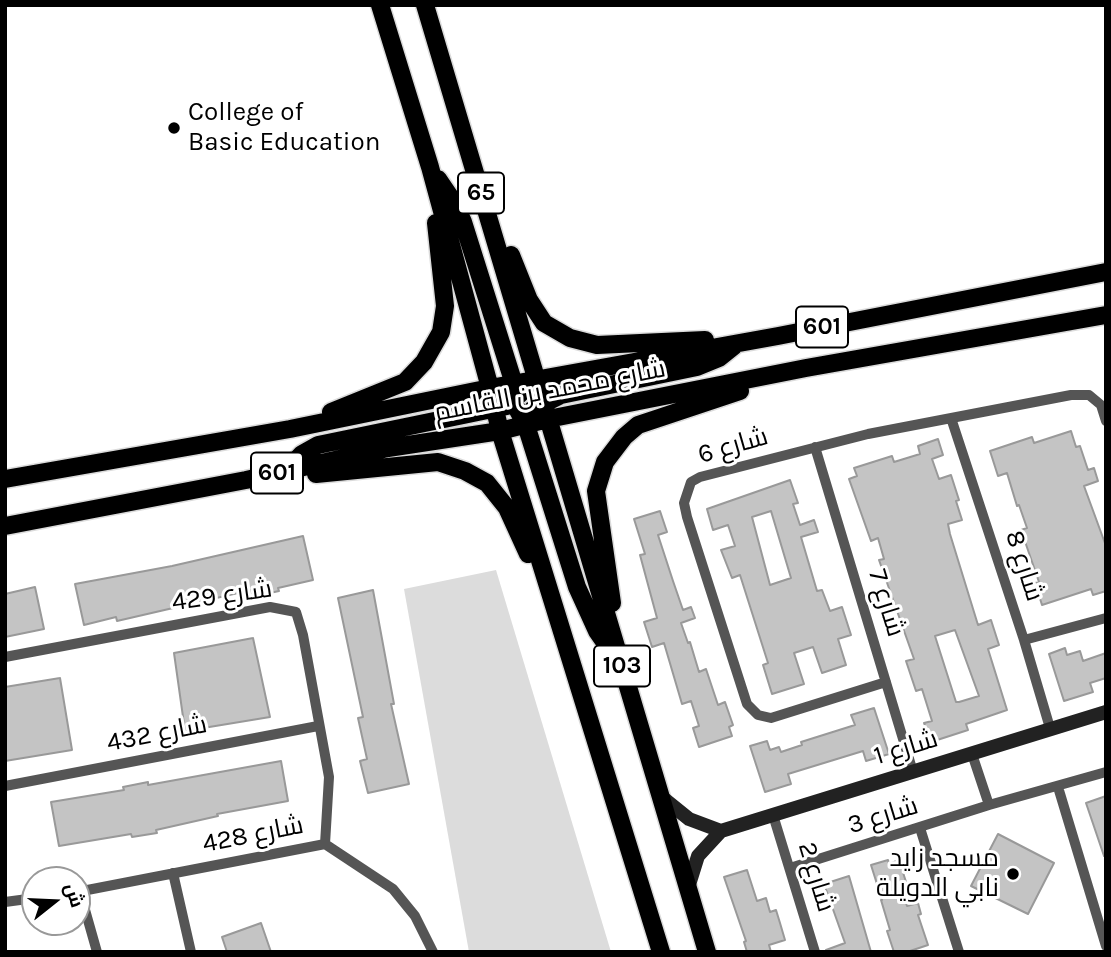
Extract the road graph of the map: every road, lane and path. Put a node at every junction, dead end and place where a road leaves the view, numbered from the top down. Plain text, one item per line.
1 (380, 5) edge
2 (425, 5) edge
3 (472, 161) junction
4 (430, 167) junction
5 (1106, 272) edge
6 (1106, 315) edge
7 (778, 336) junction
8 (737, 343) junction
9 (806, 369) junction
10 (538, 380) junction
11 (490, 388) junction
12 (528, 407) junction
13 (496, 408) junction
14 (951, 418) junction
15 (1106, 421) edge
16 (290, 429) junction
17 (500, 431) junction
18 (815, 447) junction
19 (286, 471) junction
20 (5, 479) edge
21 (246, 480) junction
22 (5, 526) edge
23 (1106, 618) edge
24 (559, 621) junction
25 (1024, 640) junction
26 (5, 657) edge
27 (622, 665) junction
28 (886, 682) junction
29 (1106, 712) edge
30 (318, 726) junction
31 (1050, 729) junction
32 (972, 754) junction
33 (913, 772) junction
34 (1106, 772) edge
35 (5, 786) edge
36 (1058, 787) junction
37 (663, 798) junction
38 (989, 805) junction
39 (773, 815) junction
40 (920, 828) junction
41 (721, 831) junction
42 (325, 844) junction
43 (790, 869) junction
44 (173, 873) junction
45 (688, 888) junction
46 (91, 889) edge
47 (91, 933) edge
48 (1106, 946) edge
49 (97, 952) edge
50 (191, 952) edge
51 (433, 952) edge
52 (662, 952) edge
53 (707, 952) edge
54 (815, 952) edge
55 (959, 952) edge

1 - 4 main road, 65
2 - 3 main road, 65
3 - 7 main road
3 - 10 main road, 65
4 - 11 main road, 65
4 - 12 main road
4 - 16 main road
5 - 7 main road, شارع محمد بن القاسم / 601
6 - 9 main road, شارع محمد بن القاسم / 601
7 - 8 main road, شارع محمد بن القاسم / 601
8 - 10 main road, شارع محمد بن القاسم / 601
8 - 12 main road
9 - 12 main road, شارع محمد بن القاسم / 601
9 - 27 main road
10 - 12 main road
11 - 12 main road
11 - 13 main road, 103
11 - 16 main road, شارع محمد بن القاسم / 601
12 - 13 main road
12 - 17 main road, شارع محمد بن القاسم / 601
12 - 27 main road
13 - 17 main road, 103
13 - 19 main road
14 - 15 street, شارع 6
14 - 18 street, شارع 6
14 - 25 street, شارع 8
16 - 20 main road, شارع محمد بن القاسم / 601
17 - 19 main road, شارع محمد بن القاسم / 601
17 - 24 main road, 103
18 - 28 street, شارع 7
18 - 28 street, شارع 6
19 - 21 main road, شارع محمد بن القاسم / 601
21 - 22 main road, شارع محمد بن القاسم / 601
21 - 24 main road
23 - 25 street
24 - 52 main road, 103
25 - 31 street, شارع 8
26 - 30 street, شارع 429
27 - 37 main road, 103
28 - 33 street, شارع 7
29 - 31 street, شارع 1
30 - 35 street, شارع 432
30 - 42 street, شارع 429
31 - 32 street, شارع 1
32 - 33 street, شارع 1
32 - 38 street
33 - 39 street, شارع 1
34 - 36 street, شارع 3
36 - 38 street, شارع 3
36 - 48 street
37 - 41 street
37 - 45 main road, 103
38 - 40 street, شارع 3
39 - 41 street, شارع 1
39 - 43 street, شارع 2
40 - 43 street, شارع 3
40 - 55 street
41 - 45 street
42 - 44 street, شارع 428
42 - 51 street, شارع 428
43 - 54 street, شارع 2
44 - 46 street, شارع 428
44 - 50 street
45 - 53 main road, 103
47 - 49 street

